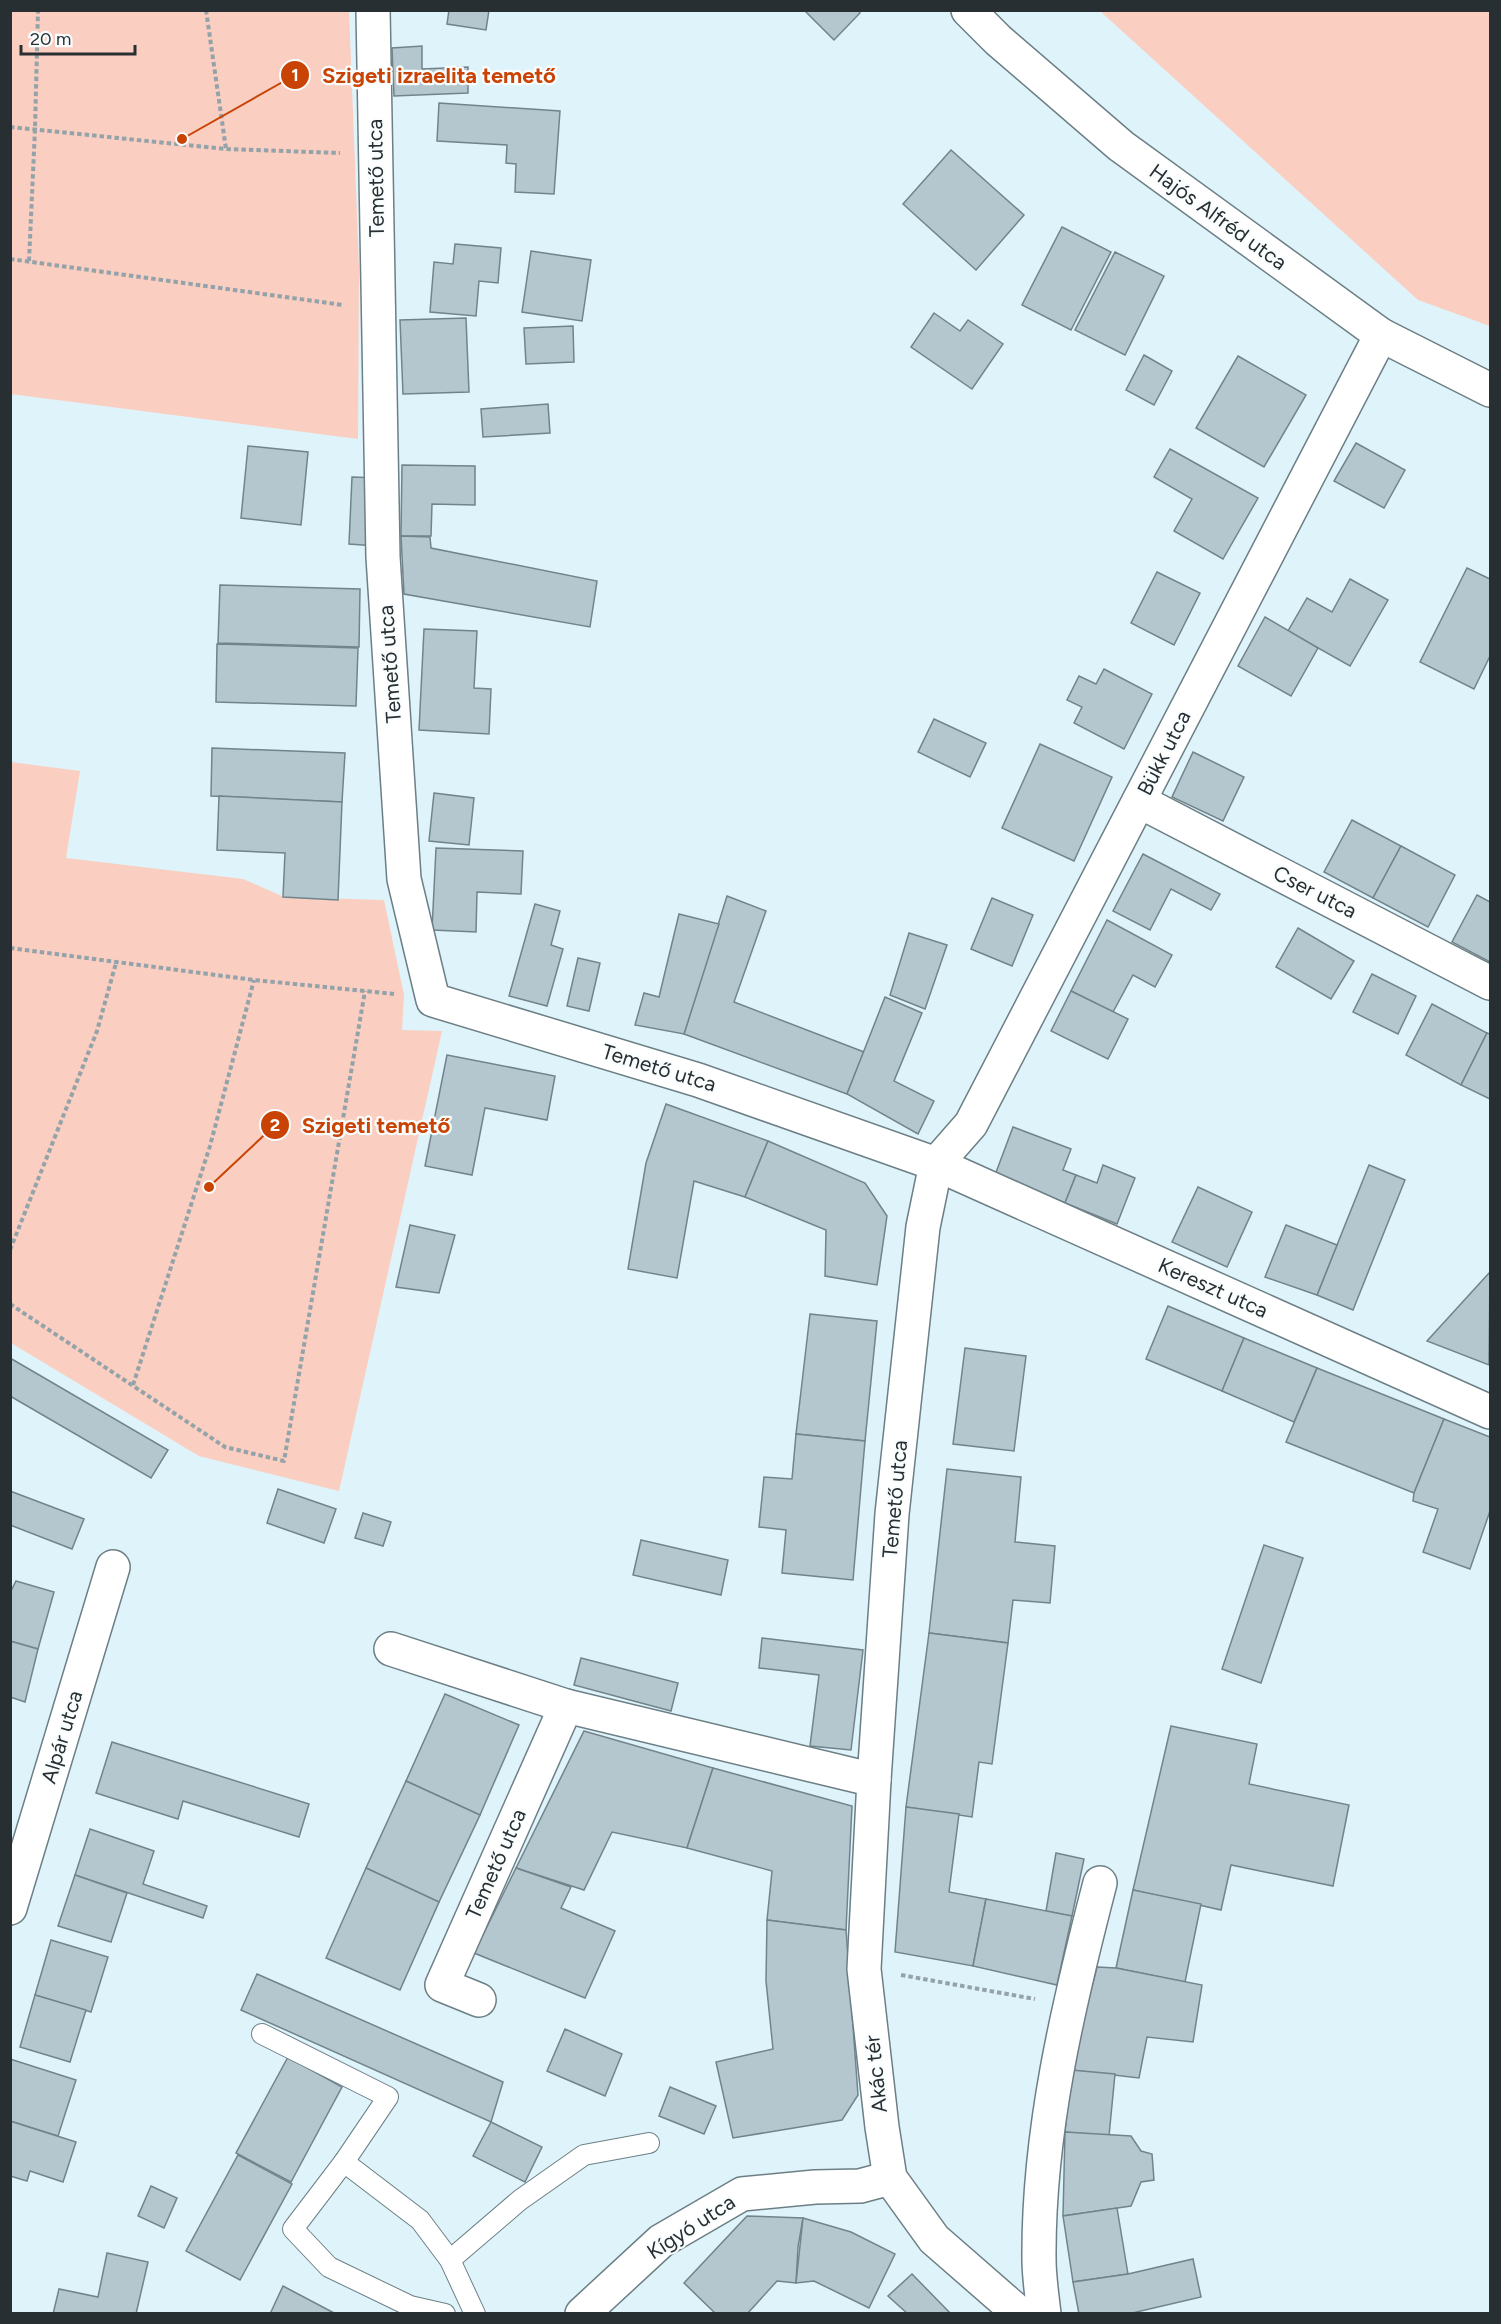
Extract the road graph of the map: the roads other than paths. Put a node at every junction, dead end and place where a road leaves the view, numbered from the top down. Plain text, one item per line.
1 (373, 10) edge
2 (968, 10) edge
3 (1381, 335) junction
4 (1491, 390) edge
5 (1139, 801) junction
6 (1491, 983) edge
7 (936, 1164) junction
8 (1491, 1412) edge
9 (113, 1567) dead end
10 (391, 1649) dead end
11 (566, 1706) junction
12 (874, 1780) junction
13 (1100, 1883) dead end
14 (10, 1908) edge
15 (479, 2000) dead end
16 (262, 2034) dead end
17 (649, 2143) dead end
18 (344, 2162) junction
19 (890, 2178) junction
20 (450, 2260) junction
21 (445, 2313) edge
22 (476, 2313) edge
23 (582, 2313) edge
24 (1020, 2313) edge
25 (1044, 2313) edge

1 - 7 street, Temető utca
2 - 3 street, Hajós Alfréd utca
3 - 4 street, Hajós Alfréd utca
3 - 5 street, Bükk utca
5 - 6 street, Cser utca
5 - 7 street, Bükk utca
7 - 8 street, Kereszt utca
7 - 12 street, Temető utca
9 - 14 street, Alpár utca
10 - 11 street
11 - 12 street
11 - 15 street, Temető utca
12 - 19 street, Akác tér
13 - 25 street
16 - 18 lane
17 - 20 lane
18 - 20 lane
18 - 21 lane
19 - 23 street, Kígyó utca
19 - 24 street, Akác tér
20 - 22 lane

